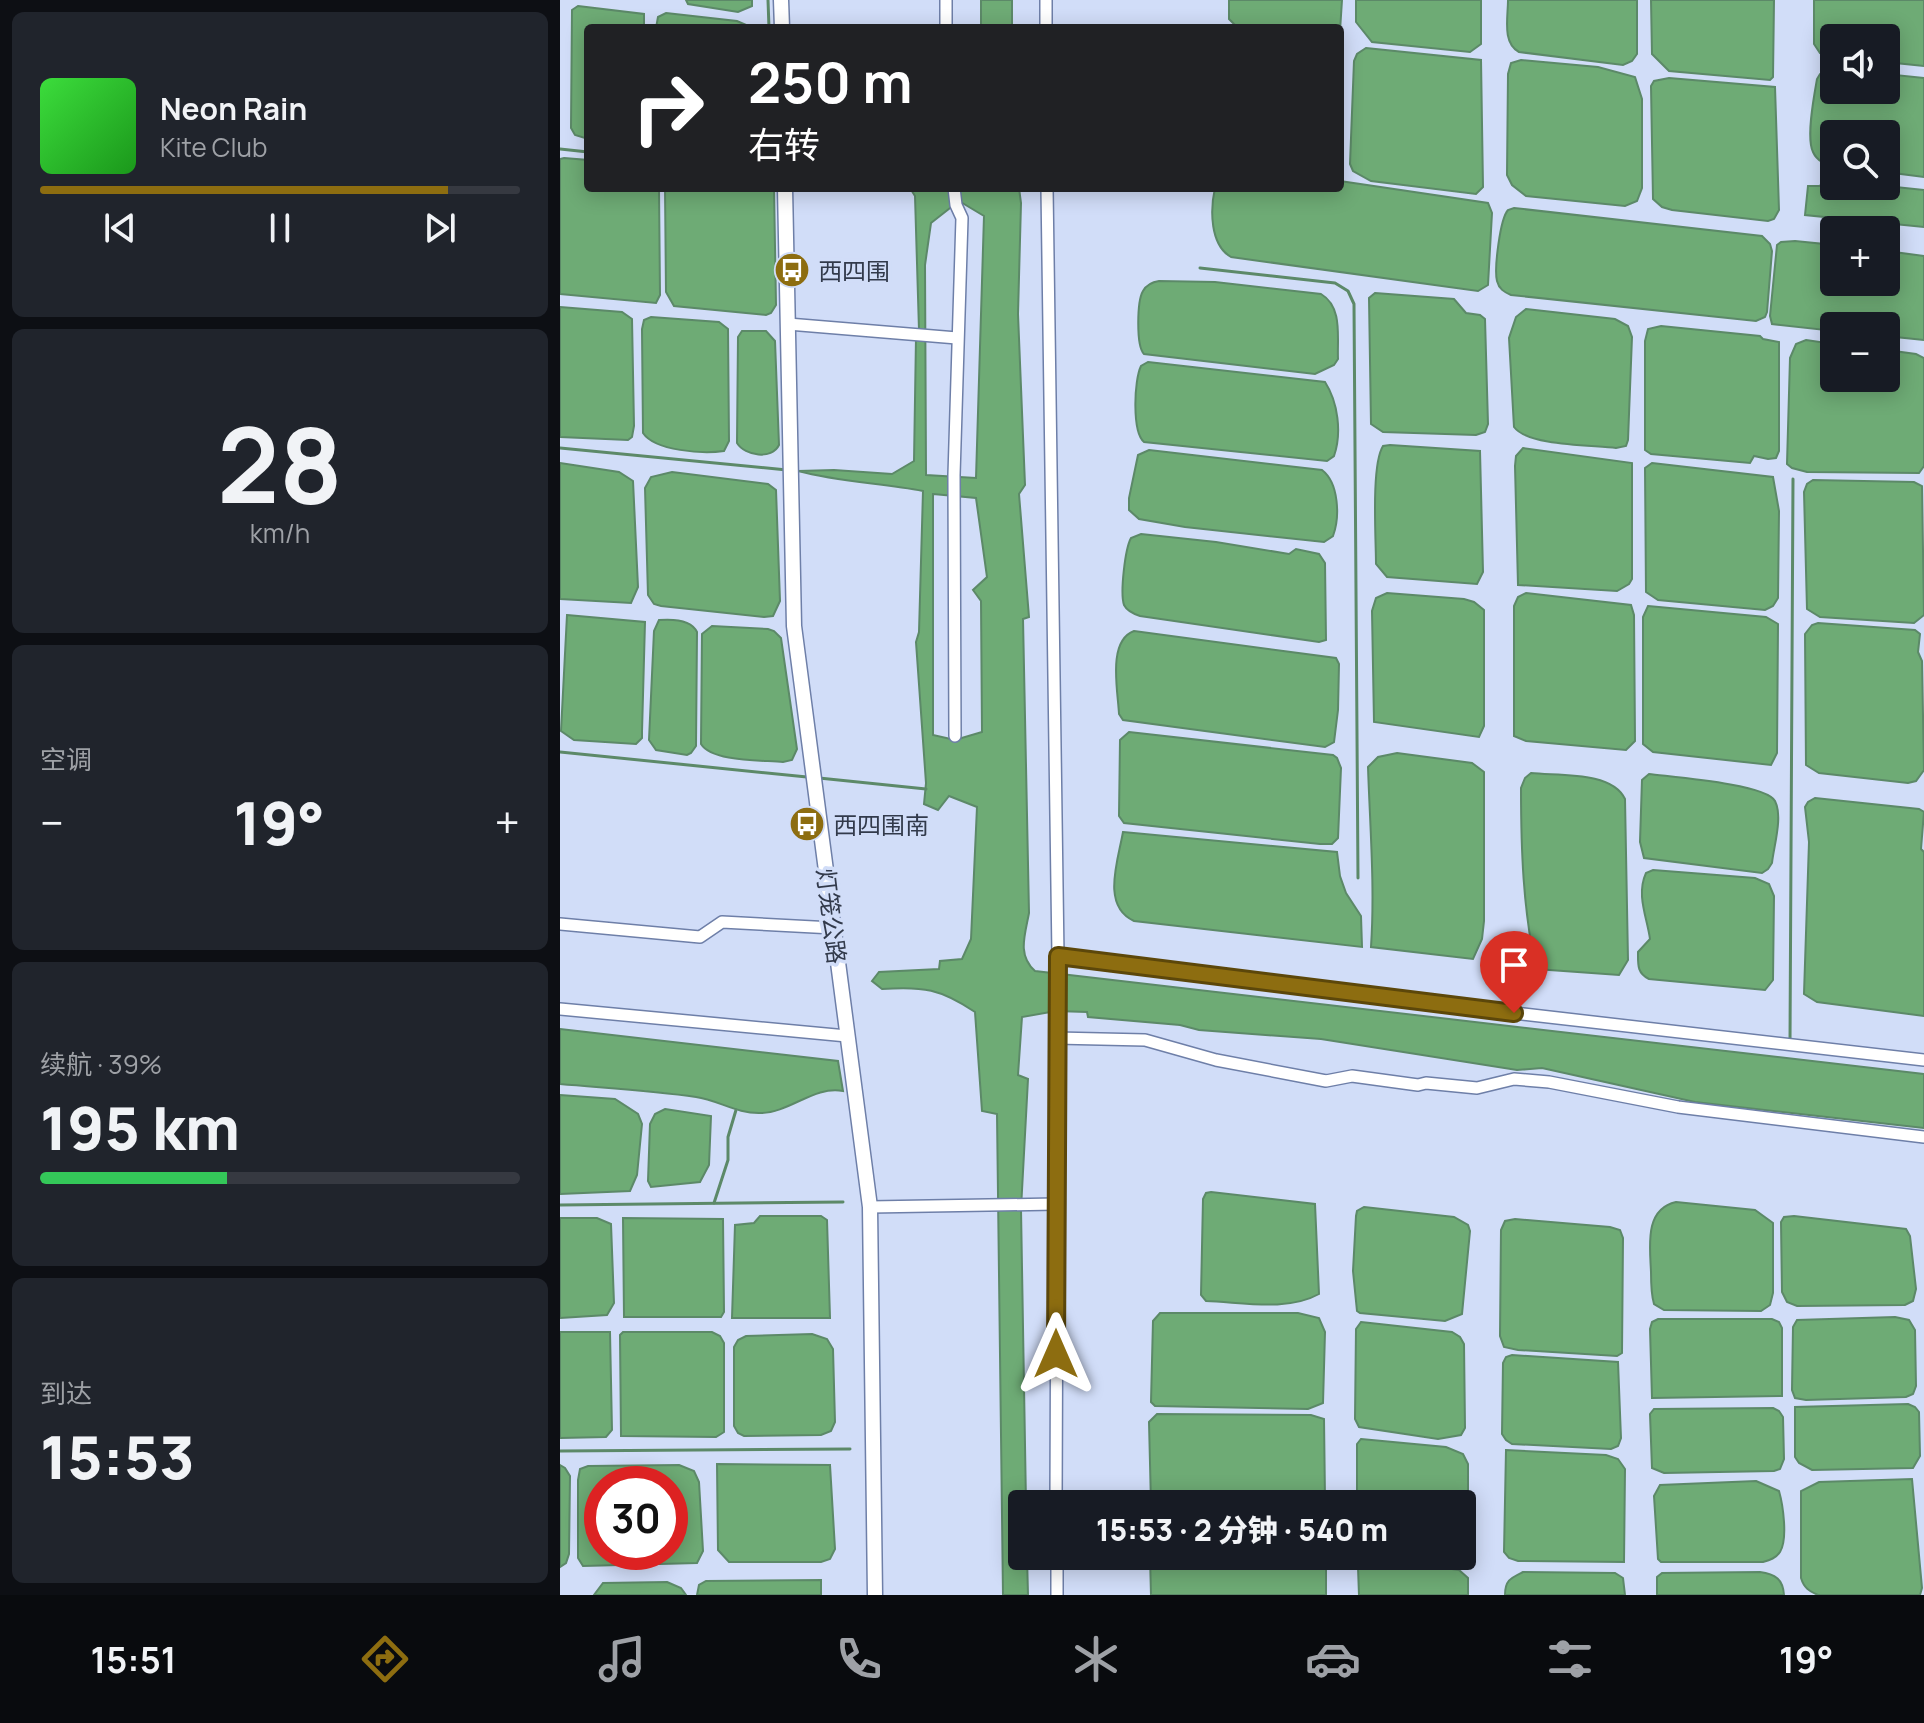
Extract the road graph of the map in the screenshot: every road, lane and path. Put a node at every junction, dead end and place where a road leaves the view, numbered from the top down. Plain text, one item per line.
1 (781, 0) edge
2 (946, 0) edge
3 (1046, 0) edge
4 (782, 24) edge
5 (946, 24) edge
6 (1046, 24) edge
7 (785, 192) edge
8 (954, 192) edge
9 (1047, 192) edge
10 (788, 324) junction
11 (957, 338) dead end
12 (955, 736) dead end
13 (560, 924) edge
14 (833, 928) junction
15 (1058, 956) junction
16 (560, 1009) edge
17 (847, 1036) junction
18 (1056, 1038) junction
19 (1924, 1060) edge
20 (1924, 1137) edge
21 (1056, 1204) junction
22 (870, 1207) junction
23 (1056, 1490) edge
24 (1057, 1570) edge
25 (875, 1595) edge
26 (1057, 1595) edge

1 - 4 street
2 - 5 street
3 - 6 street
7 - 10 street, 灯笼公路
8 - 12 street
9 - 15 street
10 - 11 street
10 - 14 street, 灯笼公路
13 - 14 street
14 - 17 street, 灯笼公路
15 - 18 street
15 - 19 street
16 - 17 street
17 - 22 street, 灯笼公路
18 - 20 street
18 - 21 street
21 - 22 street
21 - 23 street
22 - 25 street, 灯笼公路
24 - 26 street

